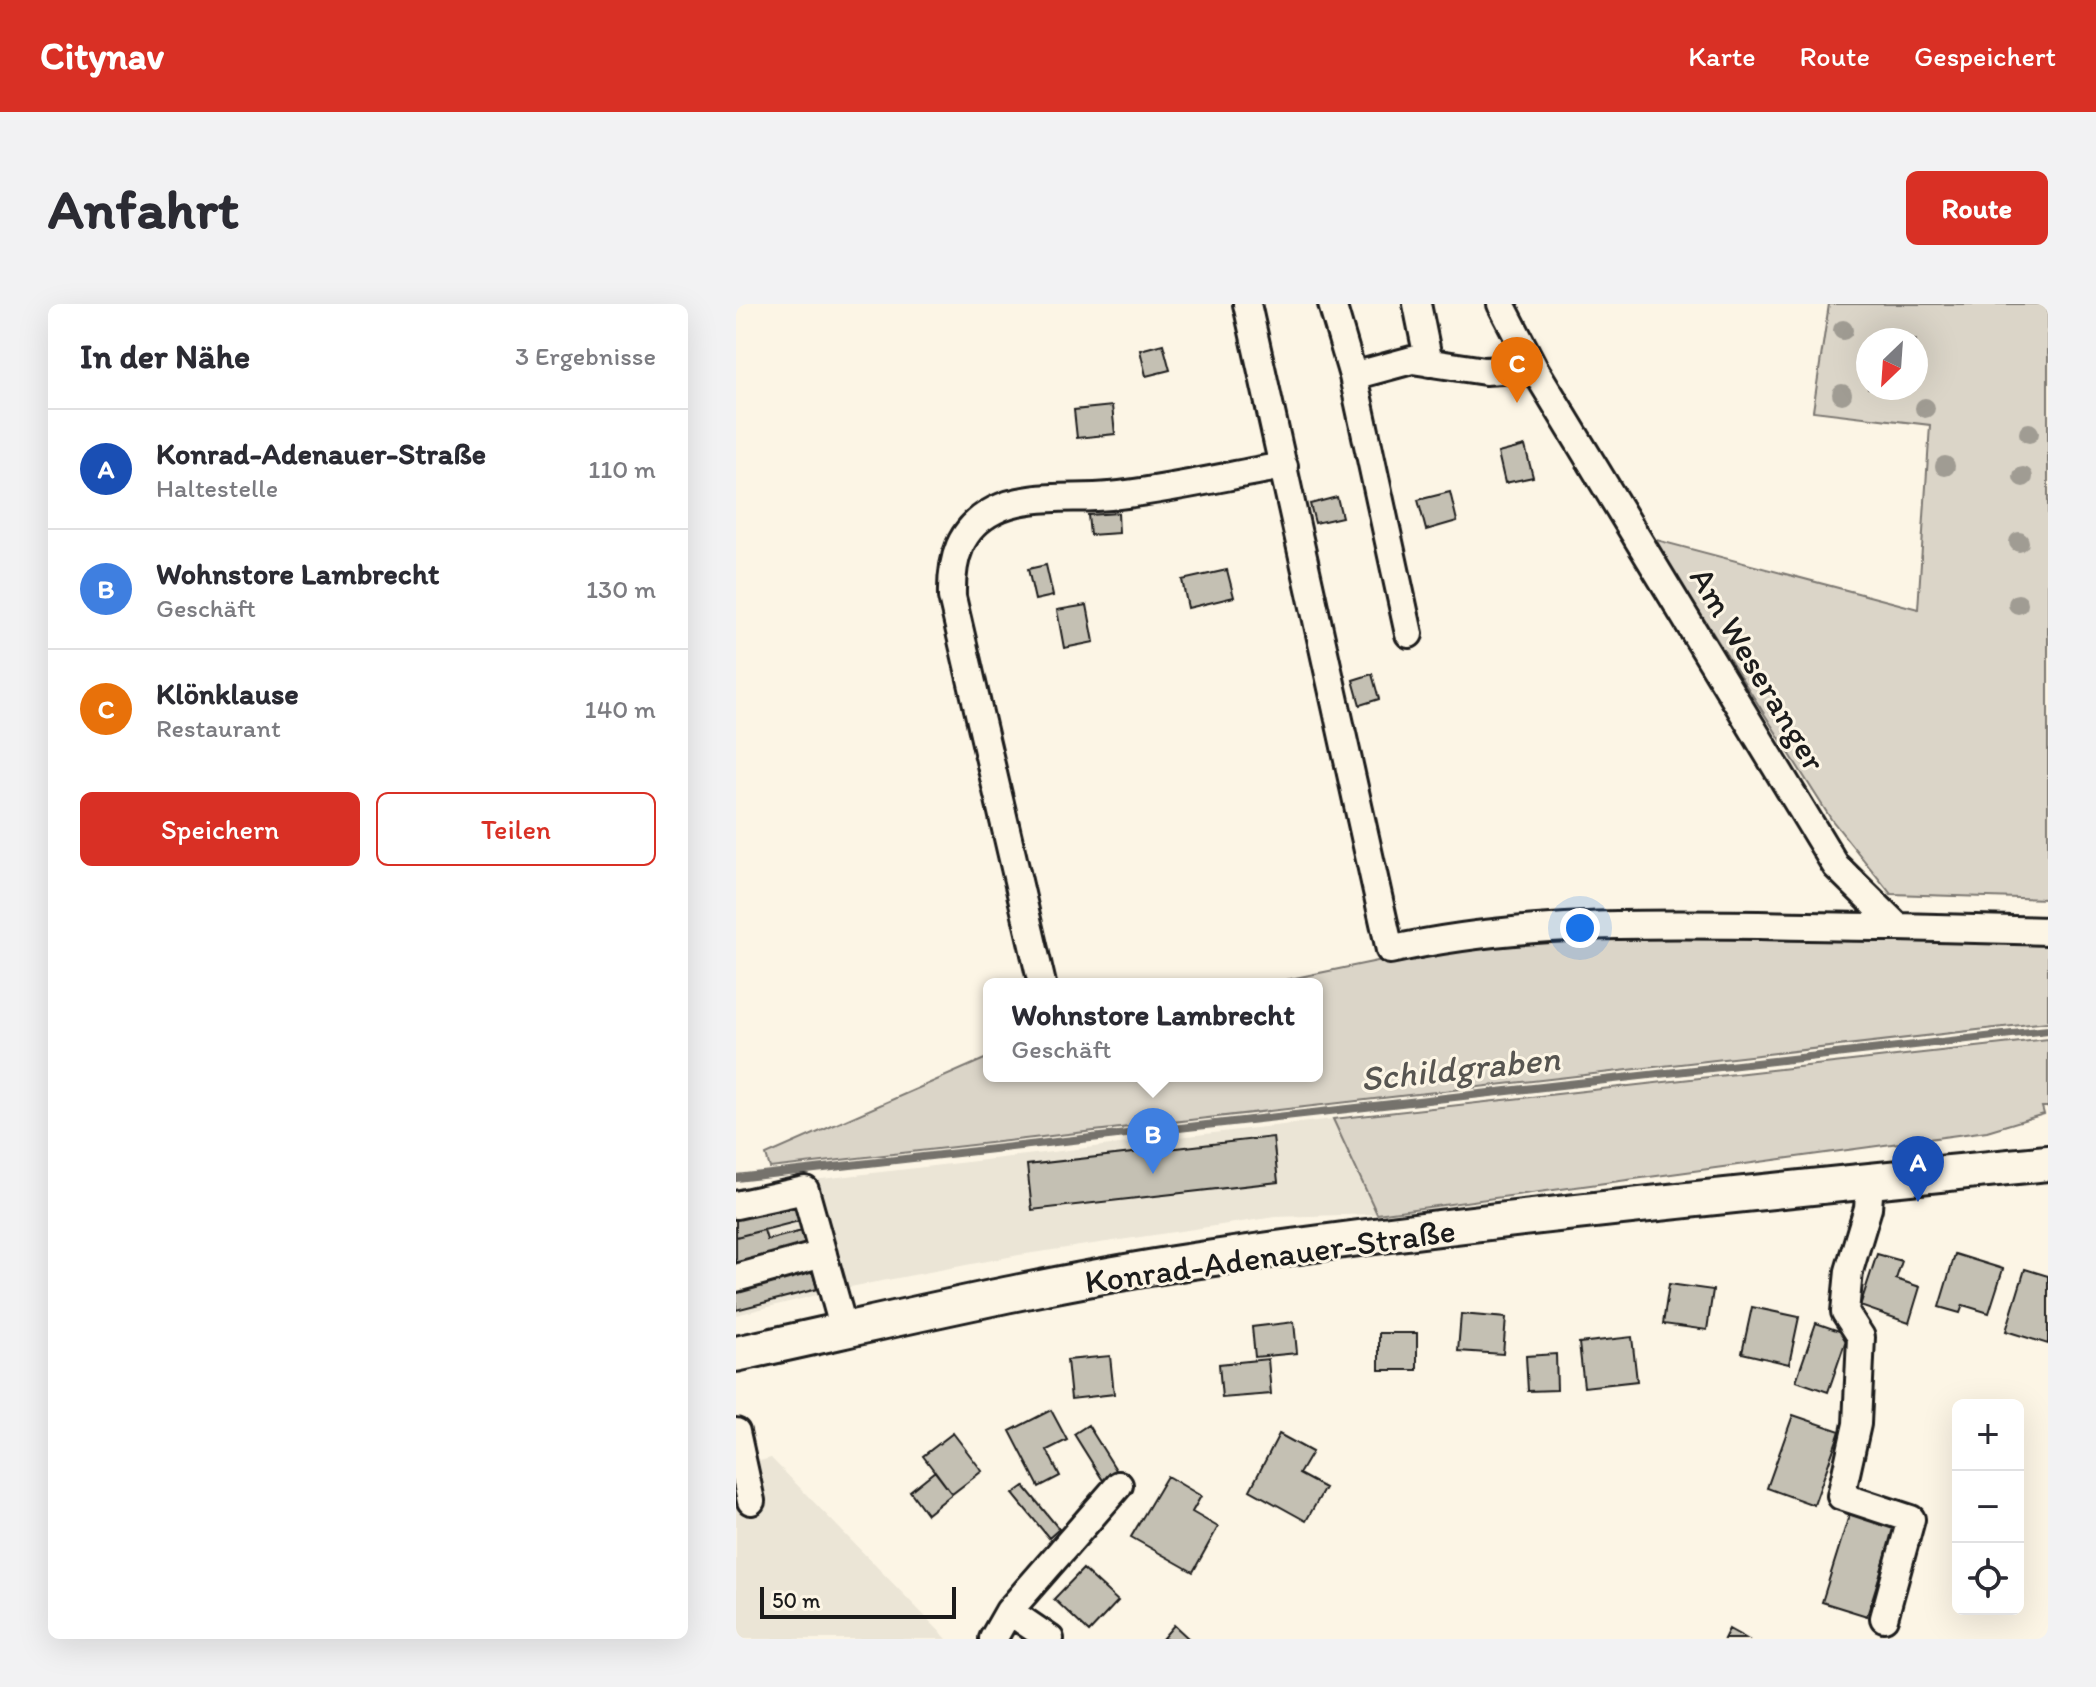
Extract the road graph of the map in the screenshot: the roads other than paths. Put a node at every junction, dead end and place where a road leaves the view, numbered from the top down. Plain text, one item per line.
1 (1247, 304) edge
2 (1332, 304) edge
3 (1417, 304) edge
4 (1501, 304) edge
5 (1429, 363) junction
6 (1534, 368) junction
7 (1353, 376) junction
8 (1284, 466) junction
9 (1409, 634) dead end
10 (1898, 927) junction
11 (2048, 931) edge
12 (1041, 978) edge
13 (2048, 1163) edge
14 (1870, 1182) junction
15 (736, 1205) edge
16 (823, 1254) junction
17 (736, 1278) edge
18 (844, 1330) junction
19 (736, 1354) edge
20 (736, 1432) edge
21 (1119, 1485) dead end
22 (751, 1501) dead end
23 (1009, 1611) junction
24 (1884, 1618) dead end
25 (993, 1639) edge
26 (1050, 1639) edge

1 - 8 street
2 - 7 street
3 - 5 street
4 - 6 street, Am Weseranger
5 - 6 street
5 - 7 street
6 - 10 street, Am Weseranger
7 - 9 street
8 - 10 street
8 - 12 street
10 - 11 street
13 - 14 main road, Konrad-Adenauer-Straße
14 - 18 main road, Konrad-Adenauer-Straße
14 - 24 street
15 - 16 street
16 - 17 street
16 - 18 street
18 - 19 main road, Konrad-Adenauer-Straße
20 - 22 street
21 - 23 street
23 - 25 street
23 - 26 street

